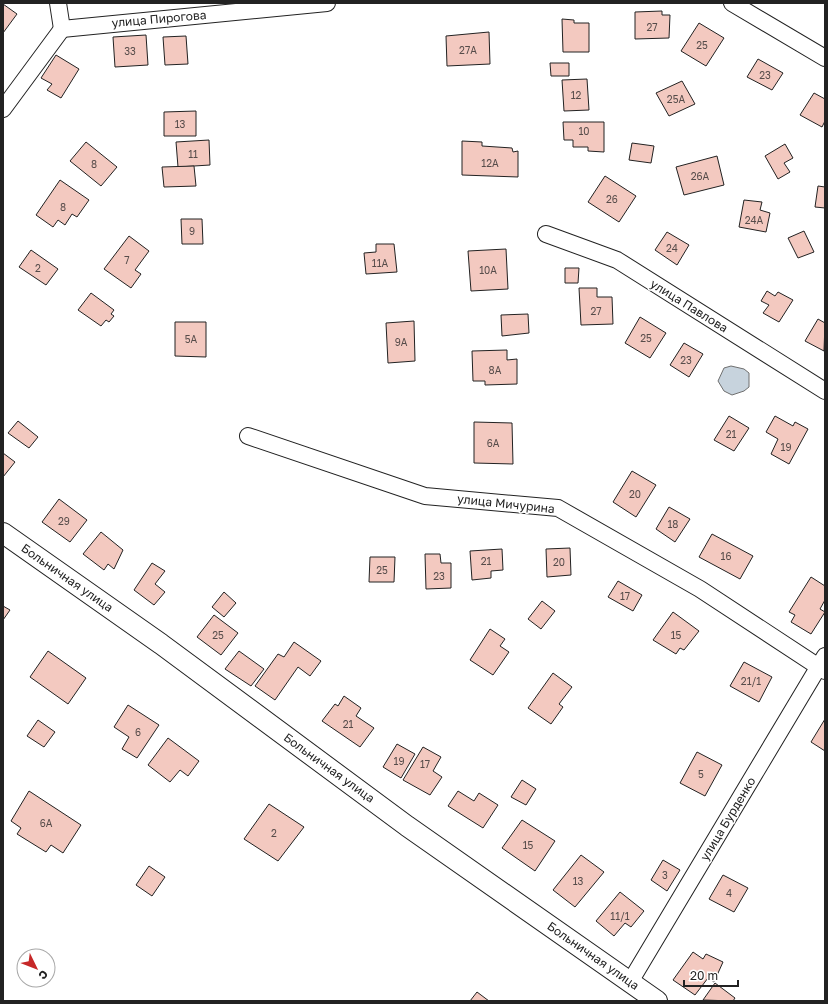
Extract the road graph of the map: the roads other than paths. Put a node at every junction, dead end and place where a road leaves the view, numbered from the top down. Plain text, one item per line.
1 (58, 3) edge
2 (327, 3) edge
3 (732, 3) edge
4 (62, 29) junction
5 (825, 58) edge
6 (3, 109) edge
7 (546, 234) dead end
8 (825, 391) edge
9 (248, 436) dead end
10 (3, 533) edge
11 (823, 665) edge
12 (630, 982) junction
13 (657, 1001) edge

1 - 4 street
2 - 4 street, улица Пирогова
3 - 5 street
4 - 6 street
7 - 8 street, улица Павлова
9 - 11 street, улица Мичурина
10 - 12 street, Больничная улица
11 - 12 street, улица Бурденко
12 - 13 street, Больничная улица

